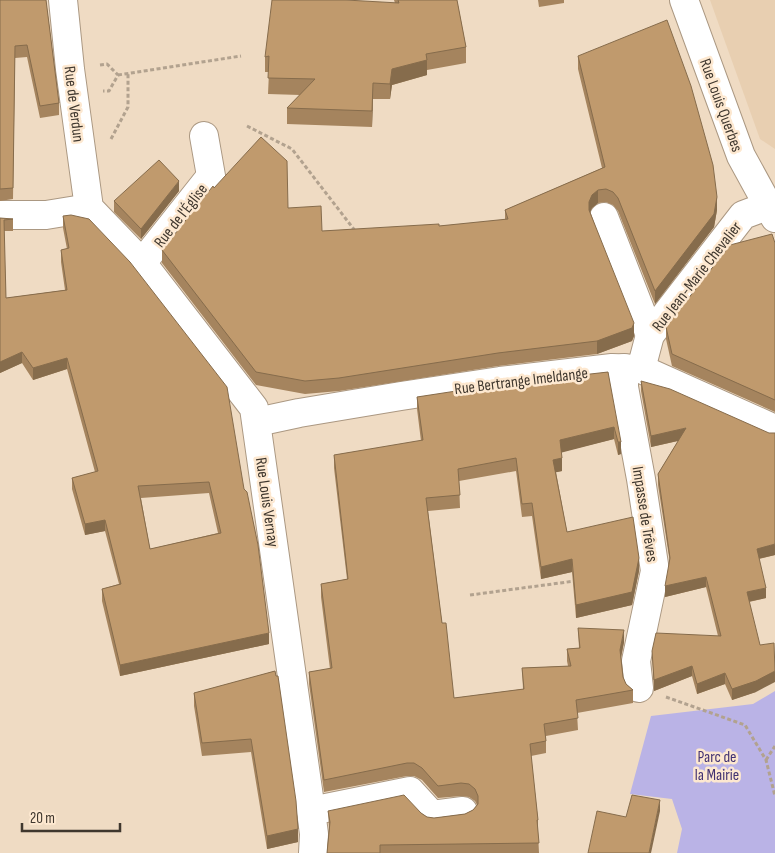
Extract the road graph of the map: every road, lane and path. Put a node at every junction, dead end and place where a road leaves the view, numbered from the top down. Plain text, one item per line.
1 (63, 0) edge
2 (684, 0) edge
3 (241, 56) dead end
4 (128, 73) junction
5 (118, 75) dead end
6 (247, 126) dead end
7 (204, 136) dead end
8 (110, 142) dead end
9 (89, 208) junction
10 (772, 211) edge
11 (0, 214) edge
12 (604, 217) dead end
13 (360, 237) edge
14 (142, 263) junction
15 (650, 335) junction
16 (632, 369) junction
17 (257, 422) junction
18 (775, 429) edge
19 (577, 581) edge
20 (470, 595) dead end
21 (640, 688) joint
22 (775, 746) edge
23 (766, 760) junction
24 (775, 796) edge
25 (311, 811) junction
26 (464, 811) dead end
27 (313, 853) edge

1 - 9 street, Rue de Verdun
2 - 10 street, Rue Louis Querbes
3 - 4 path
4 - 5 path
4 - 8 path
6 - 13 path
7 - 14 street, Rue de l'Église
9 - 11 street
9 - 14 street, Rue Louis Vernay
10 - 15 street, Rue Jean-Marie Chevalier
12 - 15 street
14 - 17 street, Rue Louis Vernay
15 - 16 street, Rue Jean-Marie Chevalier
16 - 17 street, Rue Bertrange Imeldange
16 - 18 street, Rue Bertrange Imeldange
16 - 21 street, Impasse de Trêves
17 - 25 street, Rue Louis Vernay
19 - 20 path
21 - 23 path
22 - 23 path
23 - 24 path
25 - 26 street
25 - 27 street, Rue Louis Vernay

